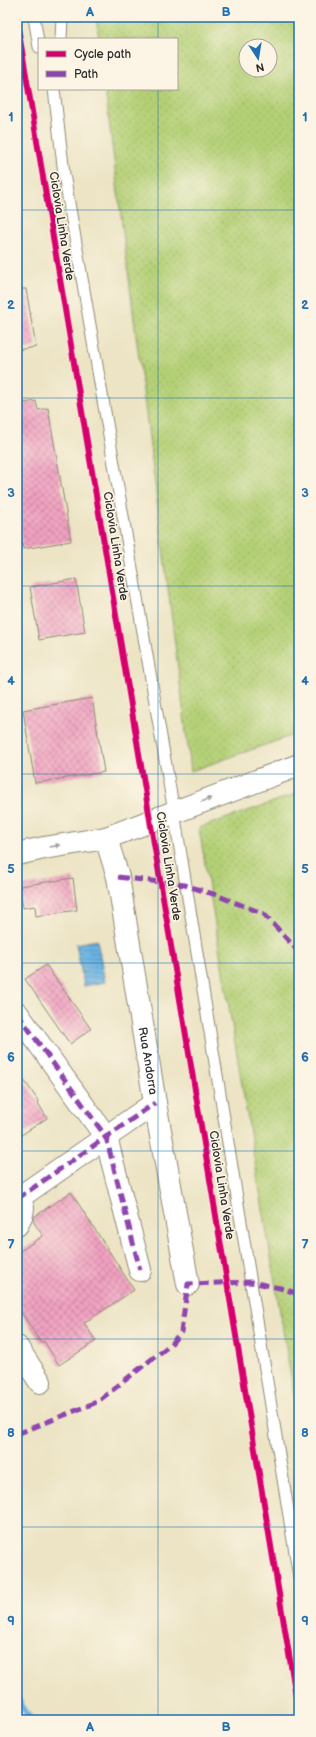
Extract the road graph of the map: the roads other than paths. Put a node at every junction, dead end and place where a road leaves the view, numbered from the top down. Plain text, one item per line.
1 (34, 17) edge
2 (62, 17) edge
3 (61, 38) edge
4 (38, 41) edge
5 (54, 90) edge
6 (299, 765) edge
7 (174, 812) junction
8 (106, 838) junction
9 (17, 854) edge
10 (17, 1013) edge
11 (155, 1103) junction
12 (106, 1137) junction
13 (17, 1200) edge
14 (17, 1225) edge
15 (140, 1270) dead end
16 (188, 1284) dead end
17 (17, 1347) edge
18 (40, 1382) dead end
19 (299, 1577) edge

1 - 4 lane
2 - 3 lane
5 - 7 lane
7 -> 6 street
7 - 8 street
7 - 19 lane
9 -> 8 street
8 - 11 street, Rua Andorra
10 - 12 street
11 - 12 street
11 - 16 street, Rua Andorra
12 - 13 street
12 - 15 street
13 - 14 street
17 - 18 street

